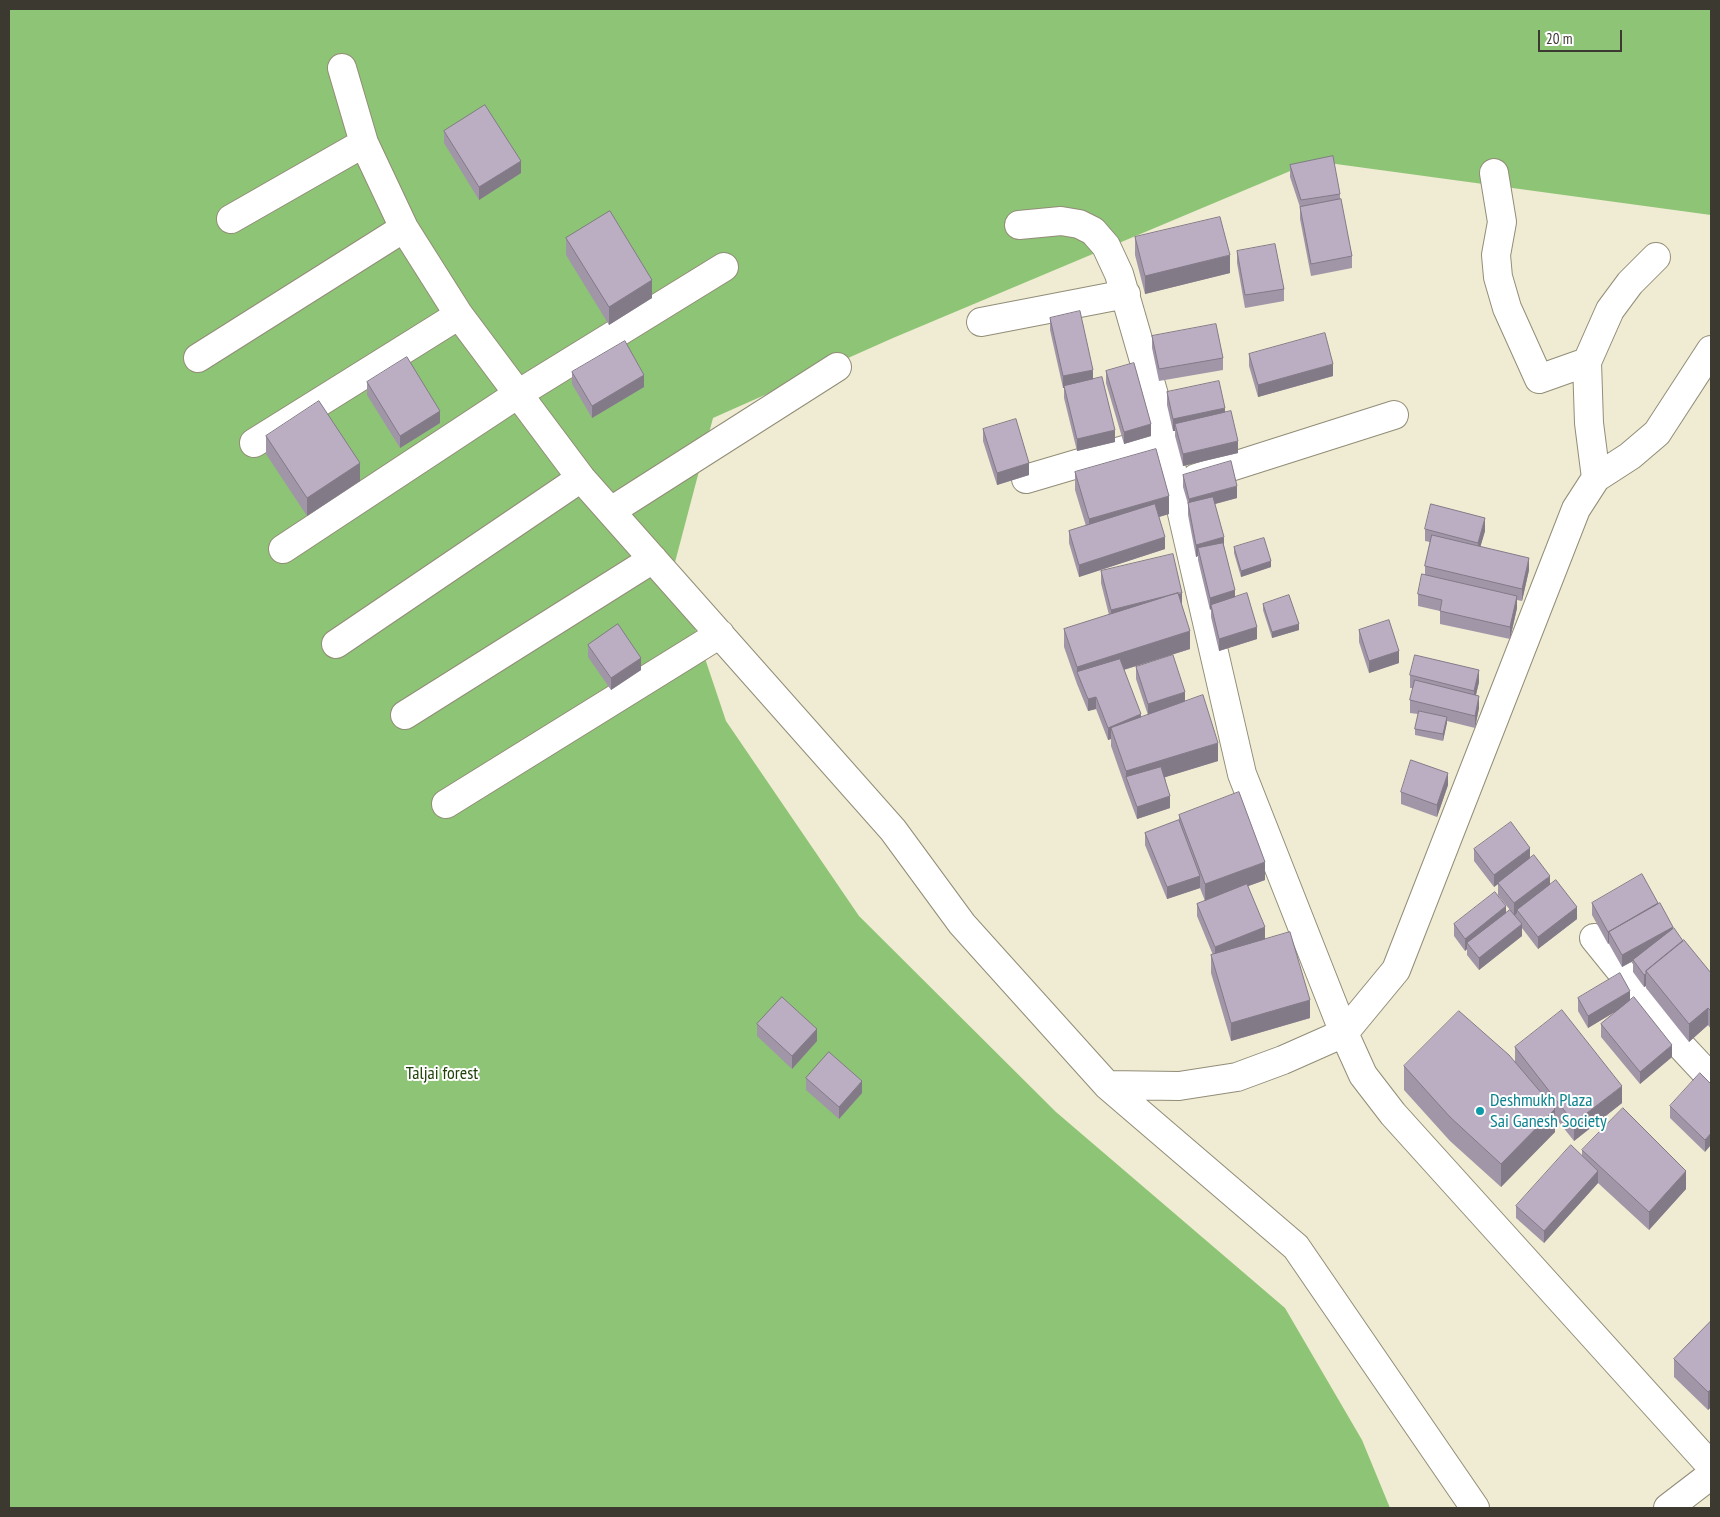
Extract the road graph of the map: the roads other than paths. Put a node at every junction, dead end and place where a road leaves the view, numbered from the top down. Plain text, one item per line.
1 (342, 68) dead end
2 (364, 143) junction
3 (1494, 173) dead end
4 (231, 219) dead end
5 (1019, 225) dead end
6 (404, 228) junction
7 (1656, 257) dead end
8 (724, 267) dead end
9 (1126, 294) junction
10 (459, 315) junction
11 (982, 322) dead end
12 (1711, 350) edge
13 (198, 358) dead end
14 (1587, 362) junction
15 (837, 367) dead end
16 (518, 394) junction
17 (1394, 415) dead end
18 (1165, 438) junction
19 (254, 443) dead end
20 (581, 478) junction
21 (1596, 478) junction
22 (1026, 479) edge
23 (1175, 484) junction
24 (611, 511) junction
25 (283, 549) dead end
26 (654, 559) junction
27 (720, 634) junction
28 (336, 644) dead end
29 (405, 715) dead end
30 (446, 804) dead end
31 (1594, 938) dead end
32 (1344, 1033) junction
33 (1711, 1078) edge
34 (1107, 1085) junction
35 (1707, 1475) edge
36 (1673, 1505) edge
37 (1475, 1508) edge

1 - 2 street
2 - 4 street
2 - 6 street
3 - 14 street
5 - 9 street
6 - 10 street
6 - 13 street
7 - 14 street
8 - 16 street
9 - 11 street
9 - 18 street
10 - 16 street
10 - 19 street
12 - 21 street
14 - 21 street
15 - 24 street
16 - 20 street
16 - 25 street
17 - 23 street
18 - 22 street
18 - 23 street
20 - 24 street
20 - 28 street
21 - 32 street
23 - 32 street
24 - 26 street
26 - 27 street
26 - 29 street
27 - 30 street
27 - 34 street
31 - 33 street
32 - 34 street
32 - 35 street
34 - 37 street
35 - 36 street

